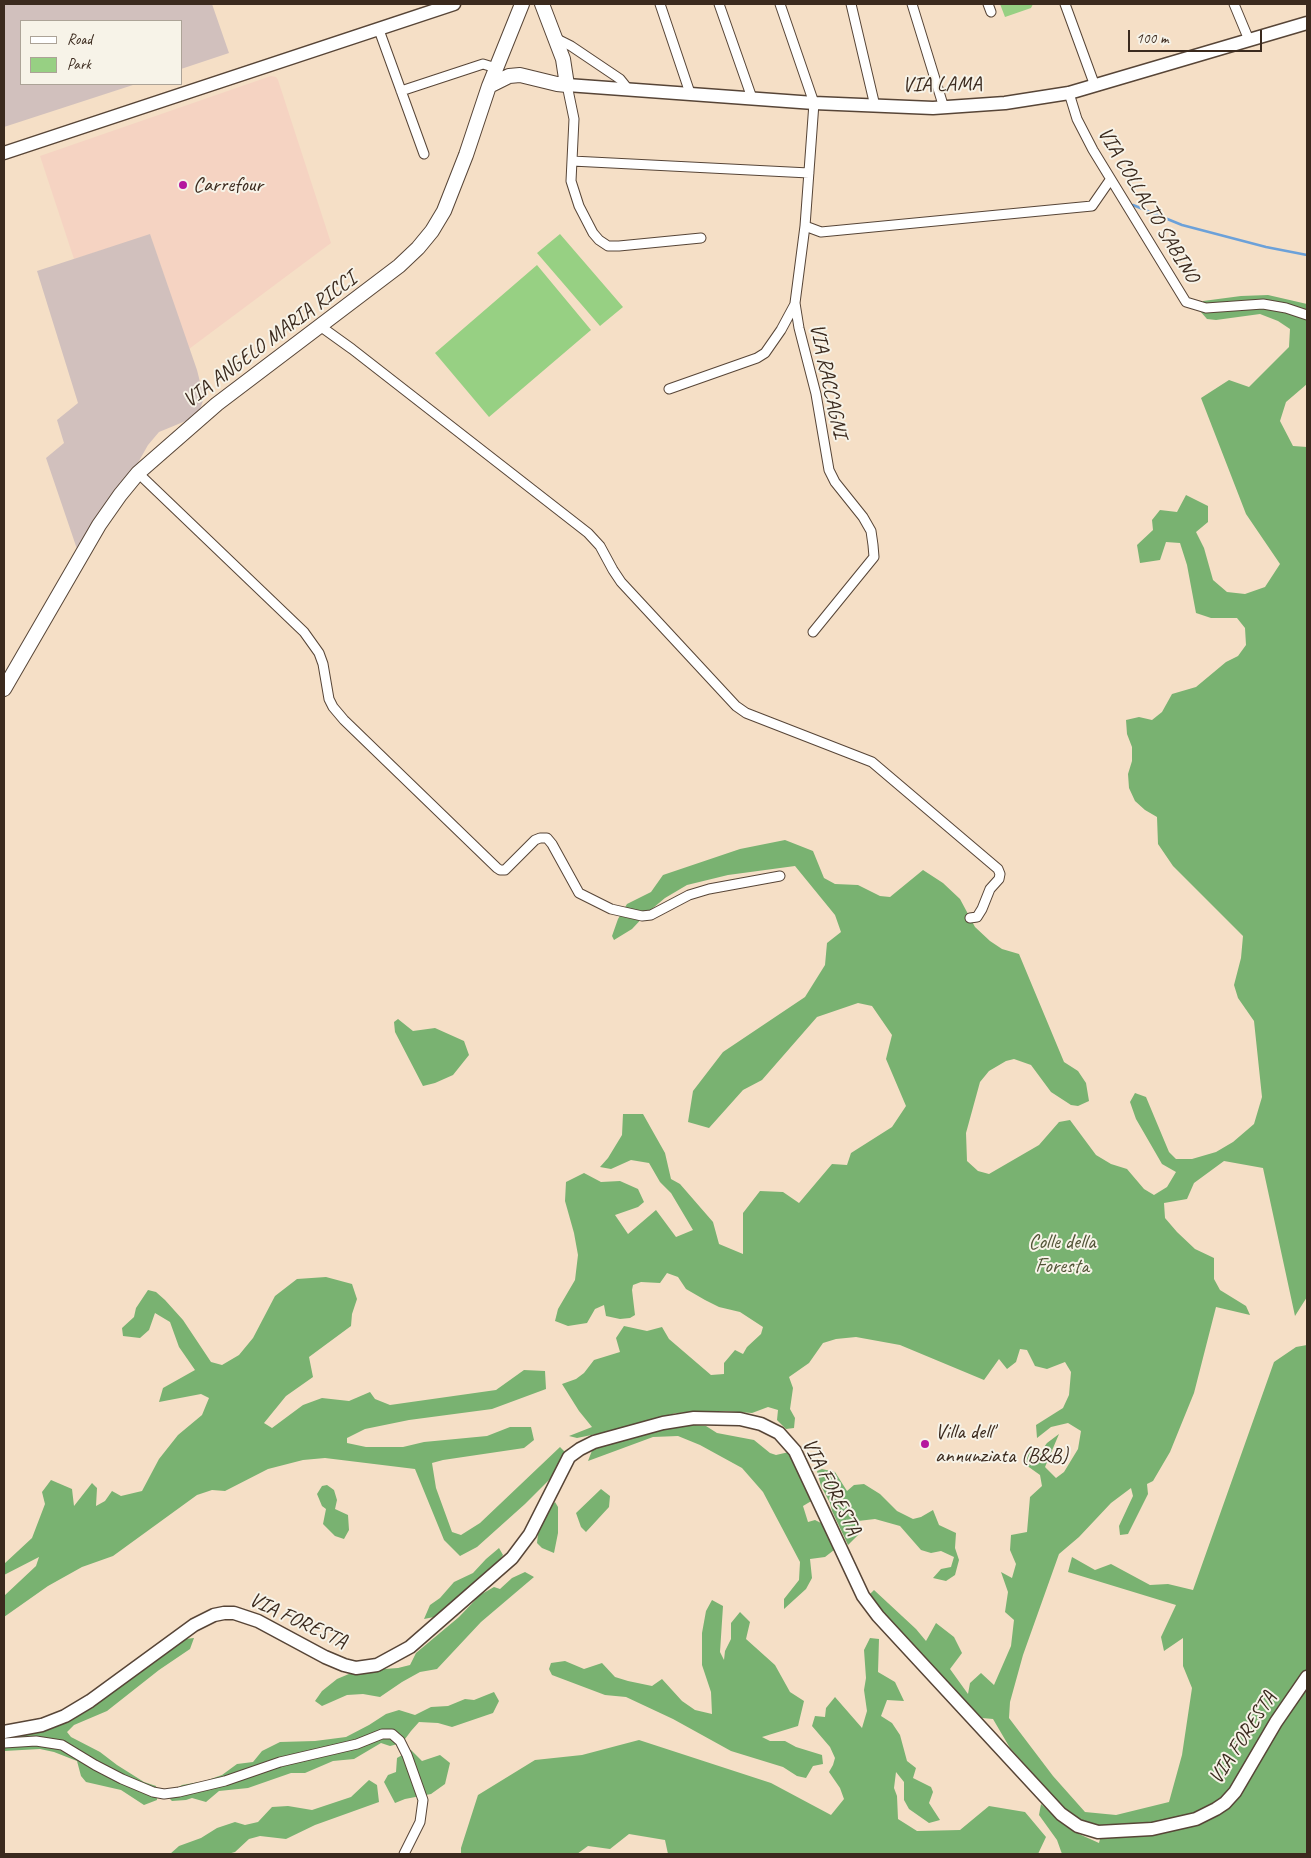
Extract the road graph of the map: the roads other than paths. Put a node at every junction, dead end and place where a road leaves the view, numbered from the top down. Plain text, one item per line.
1 (454, 4) edge
2 (522, 4) edge
3 (542, 4) edge
4 (660, 4) edge
5 (719, 4) edge
6 (780, 4) edge
7 (850, 4) edge
8 (912, 4) edge
9 (1065, 4) edge
10 (1234, 4) edge
11 (1307, 22) edge
12 (378, 30) junction
13 (557, 39) junction
14 (1249, 40) junction
15 (498, 63) junction
16 (520, 75) junction
17 (567, 85) junction
18 (489, 86) junction
19 (1095, 86) junction
20 (628, 89) junction
21 (401, 91) junction
22 (690, 93) junction
23 (1069, 93) junction
24 (752, 98) junction
25 (814, 103) junction
26 (875, 106) junction
27 (944, 108) junction
28 (4, 153) edge
29 (424, 154) dead end
30 (572, 161) junction
31 (809, 173) junction
32 (1110, 180) junction
33 (805, 226) junction
34 (701, 238) dead end
35 (796, 303) junction
36 (1307, 315) edge
37 (320, 326) junction
38 (668, 389) dead end
39 (138, 473) junction
40 (814, 632) dead end
41 (4, 689) edge
42 (780, 876) dead end
43 (970, 918) dead end
44 (1307, 1678) edge
45 (4, 1732) edge
46 (4, 1743) edge
47 (404, 1854) edge

1 - 12 main road
2 - 15 main road, VIA ANGELO MARIA RICCI
3 - 13 main road
4 - 22 street
5 - 24 street
6 - 25 street
7 - 26 street
8 - 27 street
9 - 19 street
10 - 14 street
11 - 14 main road, VIA LAMA
12 - 21 street
12 - 28 main road
13 - 17 main road
13 - 20 street
14 - 19 main road, VIA LAMA
15 - 16 main road
15 - 18 main road, VIA ANGELO MARIA RICCI
15 - 21 street
16 - 17 main road, VIA LAMA
16 - 18 main road
17 - 20 main road, VIA LAMA
17 - 30 street
18 - 37 main road, VIA ANGELO MARIA RICCI
19 - 23 main road, VIA LAMA
20 - 22 main road, VIA LAMA
21 - 29 street
22 - 24 main road, VIA LAMA
23 - 27 main road, VIA LAMA
23 - 32 street, VIA COLLALTO SABINO
24 - 25 main road, VIA LAMA
25 - 26 main road, VIA LAMA
25 - 31 street, VIA RACCAGNI
26 - 27 main road, VIA LAMA
30 - 31 street
30 - 34 street
31 - 33 street, VIA RACCAGNI
32 - 33 street
32 - 36 street, VIA COLLALTO SABINO
33 - 35 street, VIA RACCAGNI
35 - 38 street
35 - 40 street, VIA RACCAGNI
37 - 39 main road, VIA ANGELO MARIA RICCI
37 - 43 street
39 - 41 main road, VIA ANGELO MARIA RICCI
39 - 42 street
44 - 45 main road, VIA FORESTA
46 - 47 street

